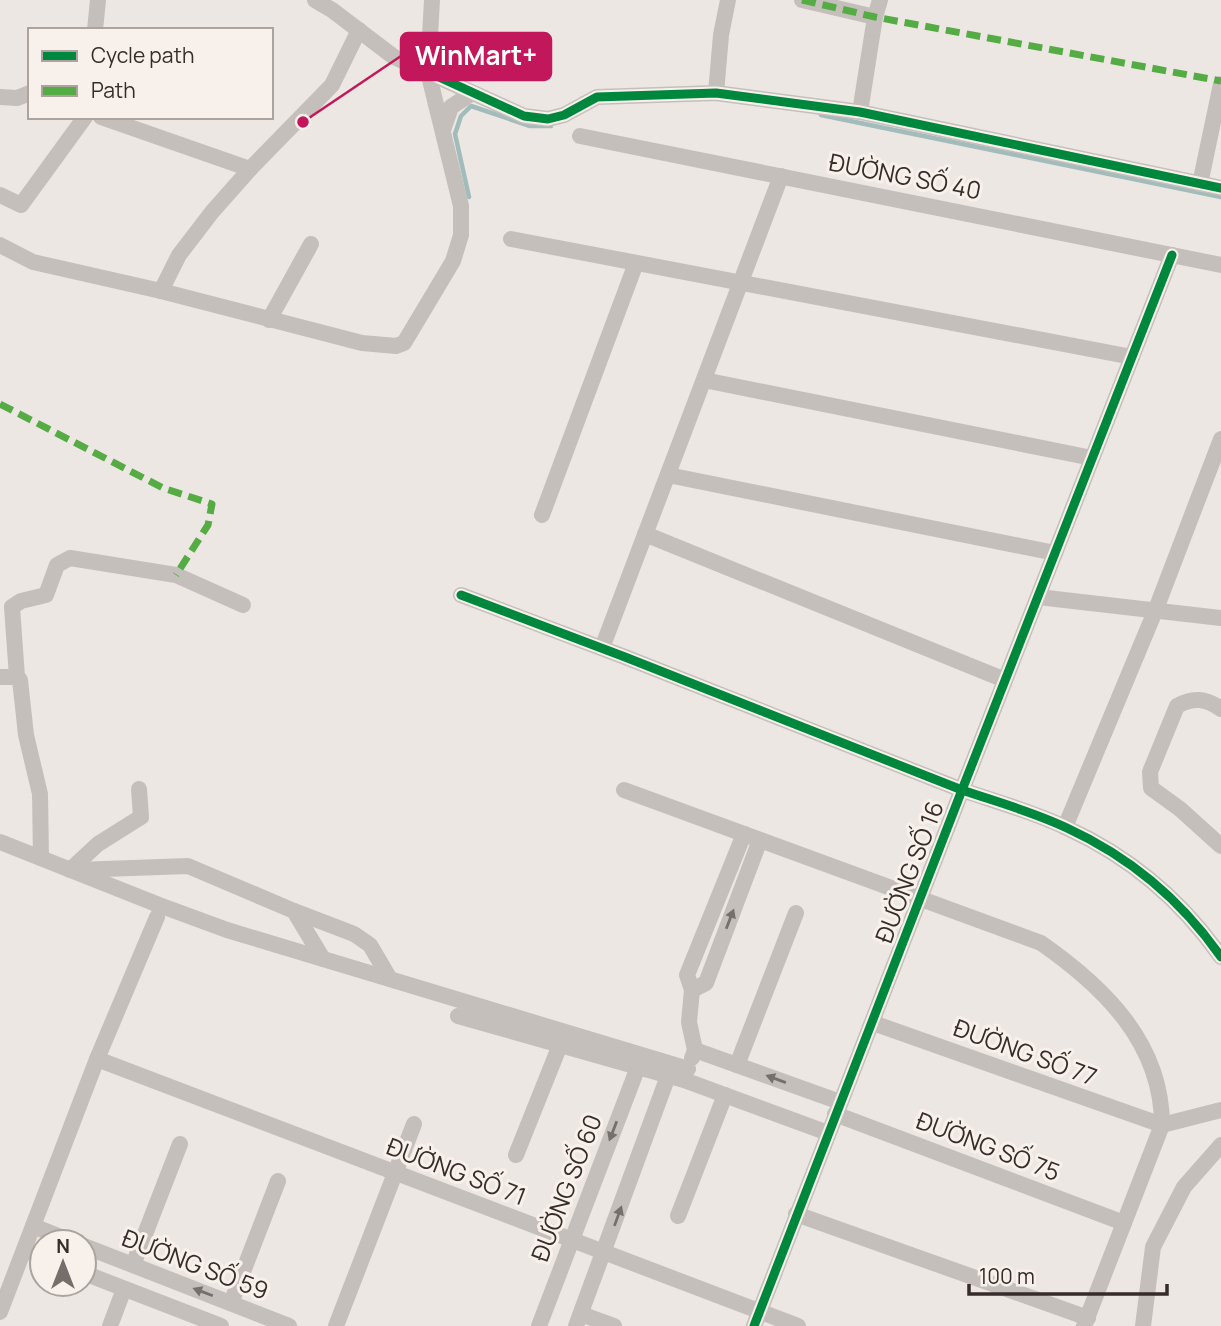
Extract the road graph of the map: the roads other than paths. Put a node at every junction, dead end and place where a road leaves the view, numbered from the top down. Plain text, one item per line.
1 (98, 0) edge
2 (315, 0) edge
3 (432, 0) edge
4 (728, 0) edge
5 (802, 0) edge
6 (880, 0) edge
7 (875, 17) junction
8 (96, 28) edge
9 (359, 30) junction
10 (428, 72) junction
11 (1221, 84) edge
12 (472, 93) junction
13 (716, 93) junction
14 (28, 94) edge
15 (0, 97) edge
16 (860, 112) junction
17 (84, 119) edge
18 (107, 119) edge
19 (442, 132) junction
20 (580, 136) dead end
21 (250, 169) junction
22 (781, 176) junction
23 (1200, 184) junction
24 (1221, 188) edge
25 (0, 195) edge
26 (511, 239) dead end
27 (311, 244) dead end
28 (0, 245) edge
29 (1172, 255) junction
30 (636, 262) junction
31 (1221, 265) edge
32 (741, 282) junction
33 (161, 291) junction
34 (269, 320) junction
35 (1132, 357) junction
36 (704, 380) junction
37 (1221, 439) edge
38 (1092, 458) junction
39 (668, 475) junction
40 (542, 515) dead end
41 (645, 534) junction
42 (1055, 553) junction
43 (461, 595) dead end
44 (1038, 597) junction
45 (243, 605) dead end
46 (1156, 609) junction
47 (1221, 618) edge
48 (602, 648) junction
49 (0, 677) edge
50 (17, 677) junction
51 (1005, 680) junction
52 (1221, 709) edge
53 (139, 789) dead end
54 (624, 790) dead end
55 (962, 790) junction
56 (1065, 827) junction
57 (744, 834) junction
58 (760, 840) junction
59 (0, 842) edge
60 (1221, 846) edge
61 (41, 858) junction
62 (70, 870) junction
63 (920, 899) junction
64 (294, 911) junction
65 (796, 912) dead end
66 (157, 917) dead end
67 (1221, 957) edge
68 (323, 959) junction
69 (390, 979) junction
70 (692, 990) junction
71 (458, 1016) dead end
72 (873, 1023) junction
73 (560, 1045) junction
74 (695, 1050) junction
75 (97, 1059) junction
76 (737, 1065) junction
77 (638, 1067) junction
78 (680, 1075) junction
79 (725, 1095) junction
80 (837, 1108) junction
81 (1221, 1110) edge
82 (414, 1124) dead end
83 (1162, 1125) junction
84 (828, 1133) junction
85 (180, 1144) dead end
86 (1221, 1145) edge
87 (516, 1155) dead end
88 (396, 1173) junction
89 (278, 1181) dead end
90 (796, 1214) junction
91 (678, 1216) dead end
92 (1125, 1223) junction
93 (33, 1226) junction
94 (38, 1228) edge
95 (572, 1241) junction
96 (24, 1250) junction
97 (98, 1251) edge
98 (28, 1252) edge
99 (605, 1253) junction
100 (133, 1265) junction
101 (98, 1279) edge
102 (124, 1289) junction
103 (231, 1303) junction
104 (0, 1312) edge
105 (757, 1319) edge
106 (579, 1320) edge
107 (1086, 1322) edge
108 (110, 1326) edge
109 (221, 1326) edge
110 (289, 1326) edge
111 (336, 1326) edge
112 (539, 1326) edge
113 (614, 1326) edge
114 (798, 1326) edge
115 (1143, 1326) edge

1 - 8 street
2 - 9 street
3 - 10 street
4 - 13 street
5 - 7 street
6 - 7 street
7 - 16 street
9 - 10 street
9 - 21 street
10 - 12 street
10 - 19 street
11 - 23 street
12 - 13 street
12 - 19 street
13 - 16 street
14 - 15 street
16 - 23 street
17 - 25 street
18 - 21 street
19 - 34 street
20 - 22 street, ĐƯỜNG SỐ 40
21 - 33 street
22 - 29 street, ĐƯỜNG SỐ 40
22 - 32 street
23 - 24 street
26 - 30 street
27 - 34 street
28 - 33 street
29 - 31 street, ĐƯỜNG SỐ 40
29 - 35 street
30 - 32 street
30 - 40 street
32 - 35 street
32 - 36 street
33 - 34 street
35 - 38 street
36 - 38 street
36 - 39 street
37 - 46 street
38 - 42 street
39 - 41 street
39 - 42 street
41 - 48 street
41 - 51 street
42 - 44 street
43 - 48 street, ĐƯỜNG SỐ 16
44 - 46 street
44 - 51 street
45 - 50 street
46 - 47 street
46 - 56 street
48 - 55 street, ĐƯỜNG SỐ 16
49 - 50 street
50 - 61 street
51 - 55 street
52 - 60 street
53 - 62 street
54 - 57 street
55 - 56 street
55 - 63 street, ĐƯỜNG SỐ 16
56 - 67 street
57 - 58 street
57 - 70 street
58 - 63 street
70 -> 58 street
59 - 61 street
61 - 62 street
62 - 64 street
62 - 68 street
63 - 72 street, ĐƯỜNG SỐ 16
63 - 83 street
64 - 68 street
64 - 69 street
65 - 76 street
66 - 75 street
68 - 69 street
69 - 78 street
70 - 74 street
71 - 73 street
72 - 80 street, ĐƯỜNG SỐ 16
72 - 83 street, ĐƯỜNG SỐ 77
73 - 77 street
73 - 87 street
74 - 76 street, ĐƯỜNG SỐ 75
74 - 78 street
75 - 88 street, ĐƯỜNG SỐ 71
75 - 93 street
80 -> 76 street, ĐƯỜNG SỐ 75
77 - 78 street
77 -> 95 street, ĐƯỜNG SỐ 60
78 - 79 street
99 -> 78 street
79 - 84 street
79 - 91 street
80 - 84 street, ĐƯỜNG SỐ 16
80 - 92 street, ĐƯỜNG SỐ 75
81 - 83 street
82 - 88 street
83 - 92 street
84 - 90 street, ĐƯỜNG SỐ 16
85 - 100 street
86 - 115 street
88 - 95 street, ĐƯỜNG SỐ 71
88 - 111 street
89 - 103 street
90 - 105 street, ĐƯỜNG SỐ 16
90 - 107 street
92 - 107 street
93 - 94 street
93 - 96 street
95 - 99 street, ĐƯỜNG SỐ 71
95 - 112 street, ĐƯỜNG SỐ 60
96 - 98 street
96 - 104 street
97 - 100 street, ĐƯỜNG SỐ 59
99 - 105 street, ĐƯỜNG SỐ 71
99 - 106 street
103 -> 100 street, ĐƯỜNG SỐ 59
101 - 102 street, ĐƯỜNG SỐ 59
102 - 108 street
102 - 109 street, ĐƯỜNG SỐ 59
103 - 110 street, ĐƯỜNG SỐ 59
105 - 114 street, ĐƯỜNG SỐ 71
106 - 113 street

